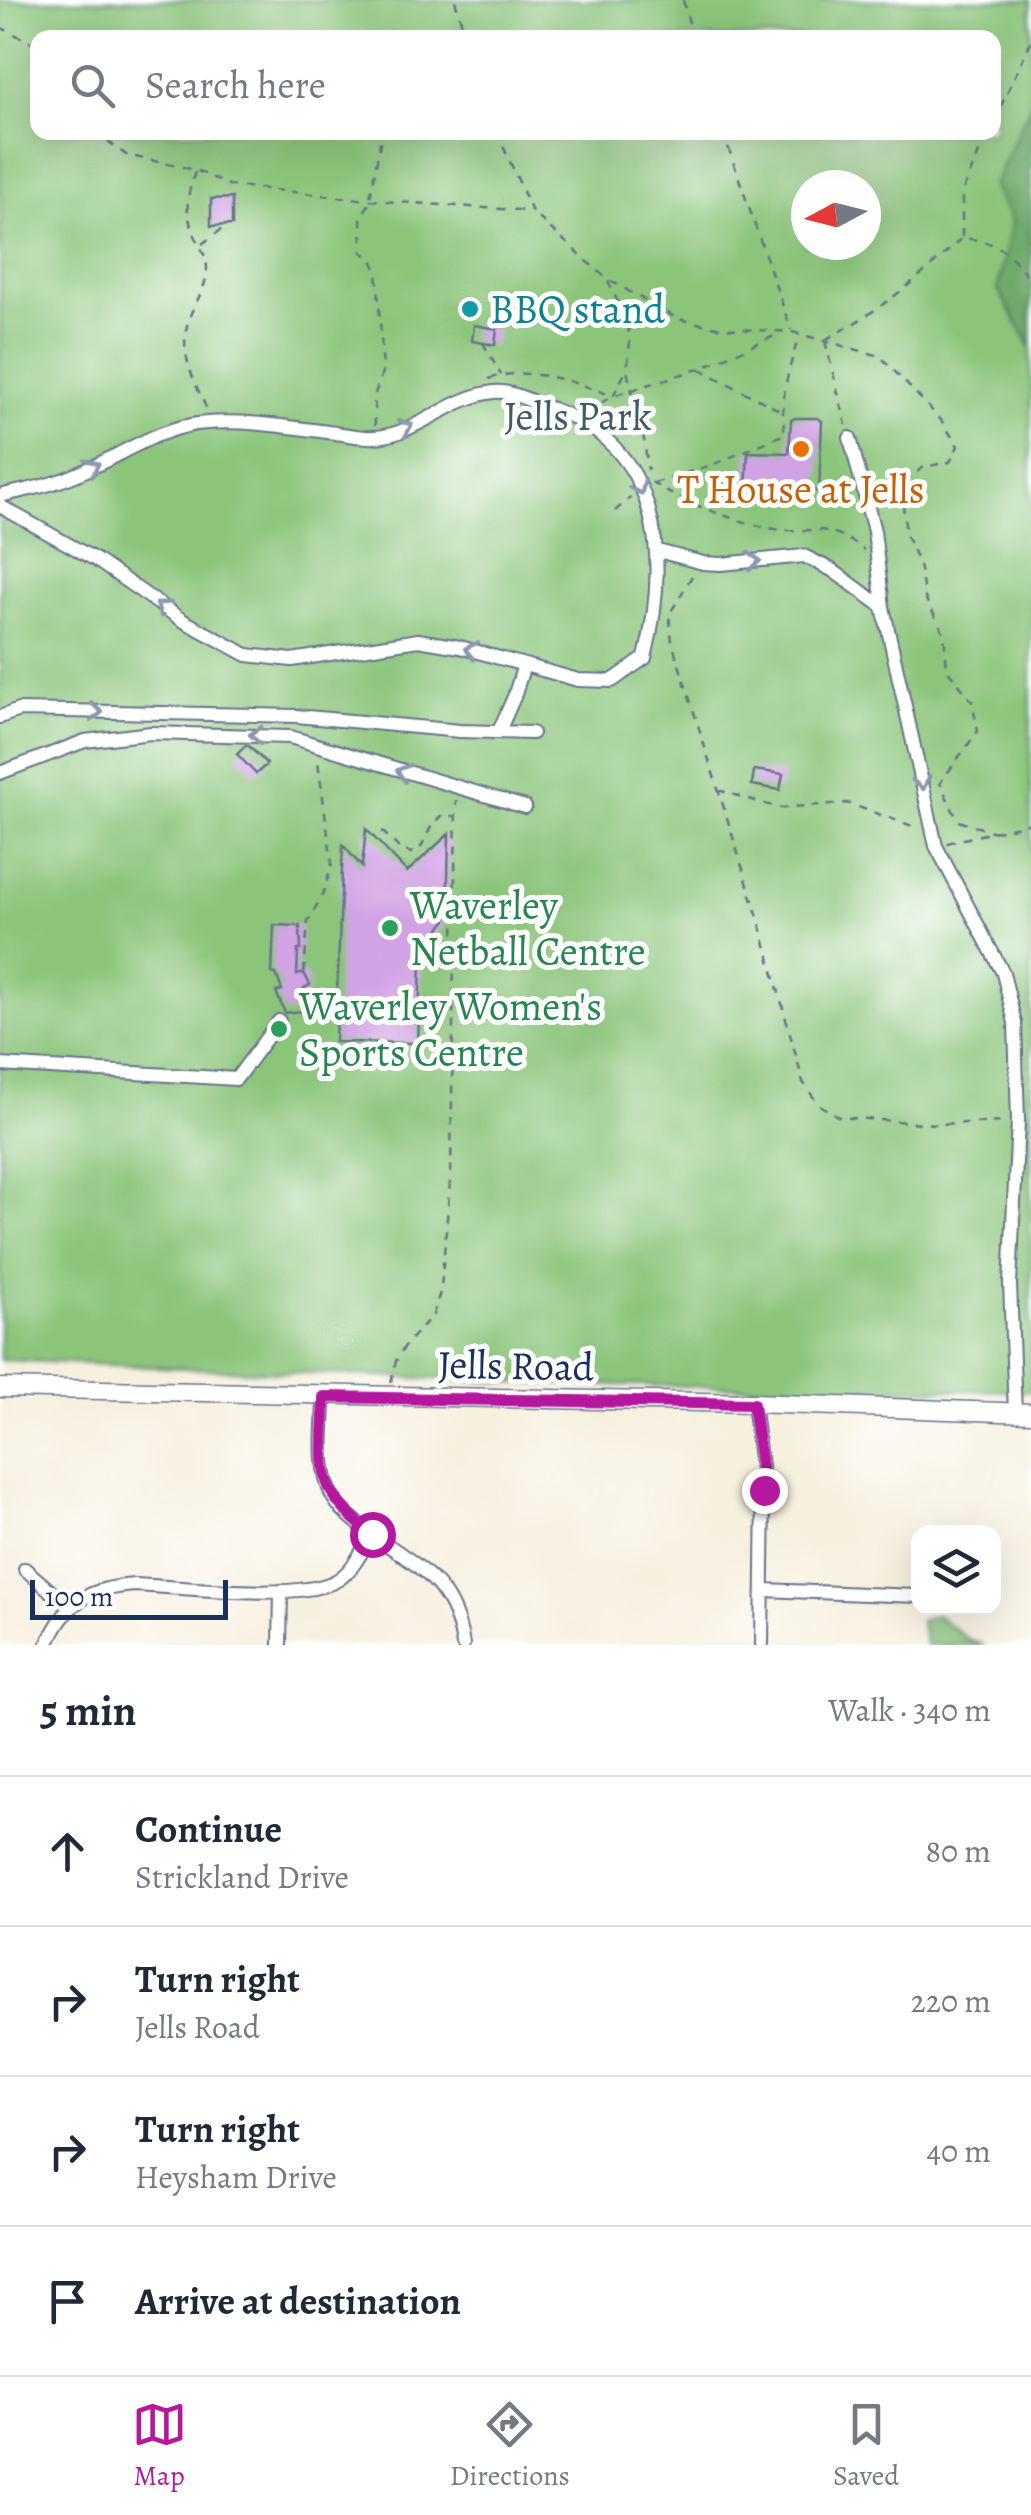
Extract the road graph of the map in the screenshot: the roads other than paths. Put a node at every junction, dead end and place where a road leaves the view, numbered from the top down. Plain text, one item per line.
1 (850, 438) road end
2 (0, 496) edge
3 (0, 506) edge
4 (658, 552) junction
5 (884, 607) junction
6 (524, 664) junction
7 (0, 717) edge
8 (319, 718) junction
9 (499, 731) junction
10 (532, 733) dead end
11 (315, 745) junction
12 (0, 773) edge
13 (525, 807) dead end
14 (279, 1021) dead end
15 (0, 1065) edge
16 (0, 1388) edge
17 (324, 1397) junction
18 (753, 1404) junction
19 (1023, 1413) edge
20 (372, 1534) junction
21 (25, 1569) dead end
22 (763, 1590) junction
23 (281, 1591) junction
24 (911, 1596) edge
25 (69, 1607) junction
26 (47, 1645) edge
27 (280, 1645) edge
28 (463, 1645) edge
29 (762, 1645) edge

1 - 5 street
2 -> 4 street
6 -> 3 street
4 -> 5 street
4 - 6 street
5 -> 19 street
6 - 9 street
7 -> 8 street
8 - 9 street
8 - 11 street
9 - 10 street
11 -> 12 street
13 -> 11 street
14 - 15 street
16 - 17 main road, Jells Road
17 - 18 main road, Jells Road
17 - 20 street
18 - 19 main road, Jells Road
18 - 22 street
20 - 23 street
20 - 28 street
21 - 25 street
22 - 24 street
22 - 29 street
23 - 25 street
23 - 27 street
25 - 26 street

